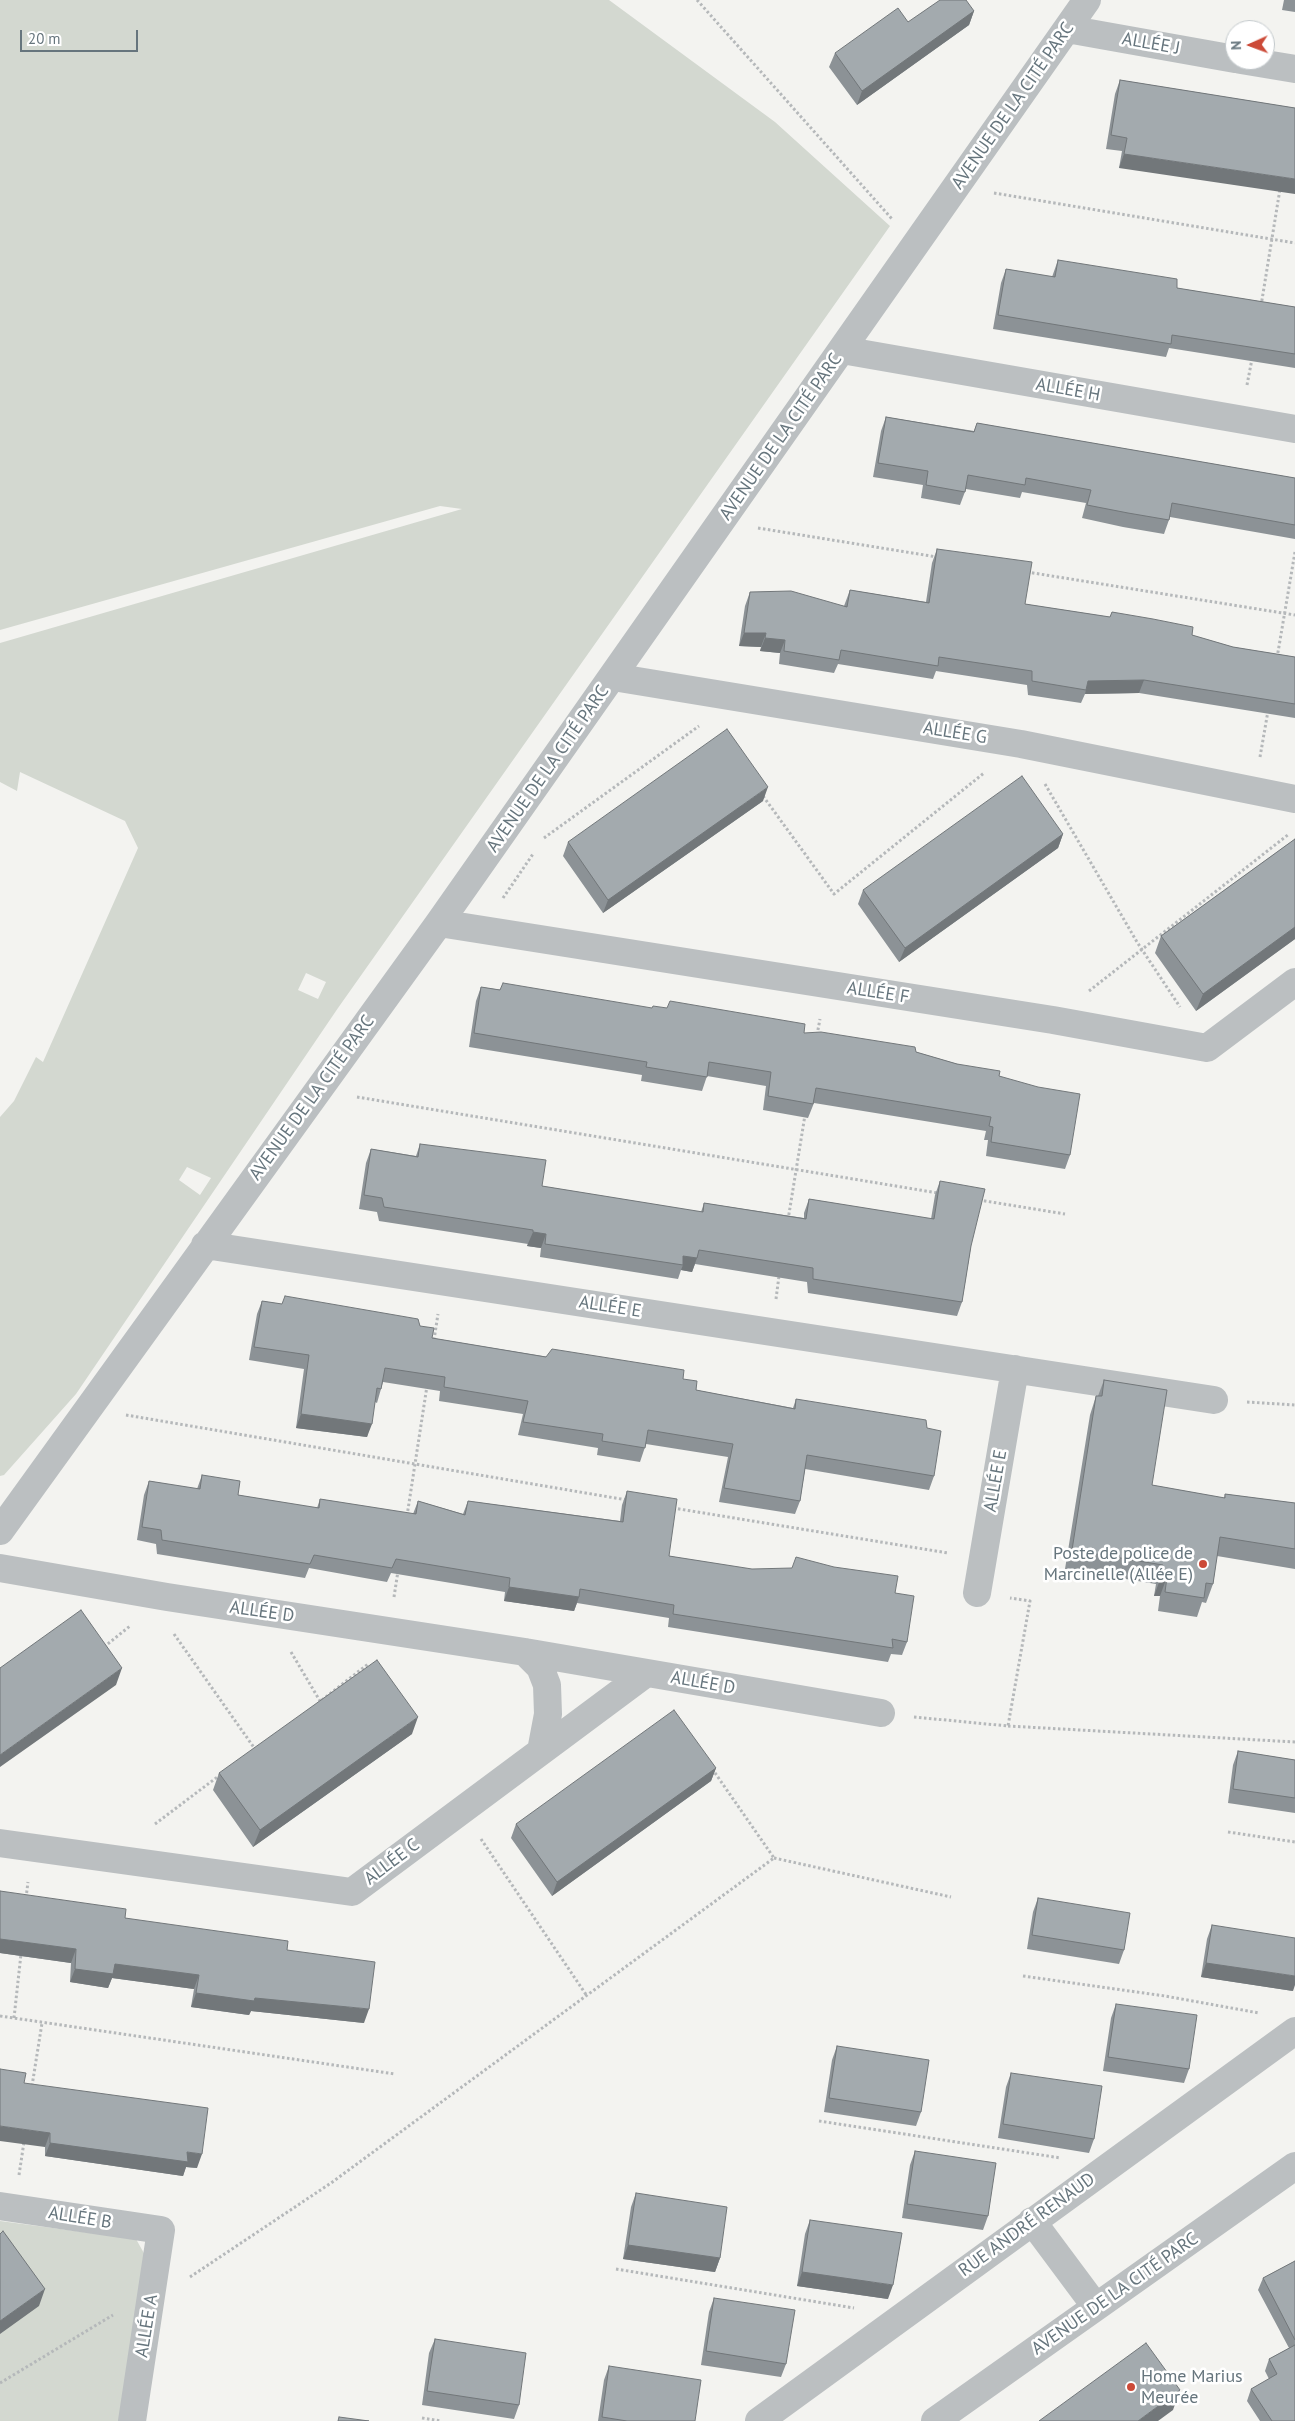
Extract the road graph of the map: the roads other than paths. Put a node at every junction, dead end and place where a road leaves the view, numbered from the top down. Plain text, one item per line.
1 (1087, 0) edge
2 (1067, 29) junction
3 (1225, 57) edge
4 (1275, 66) edge
5 (1295, 70) edge
6 (842, 350) junction
7 (1295, 429) edge
8 (613, 676) junction
9 (1295, 799) edge
10 (439, 923) junction
11 (1295, 982) edge
12 (205, 1245) junction
13 (1015, 1369) junction
14 (1214, 1400) road end
15 (0, 1531) edge
16 (0, 1568) edge
17 (977, 1593) road end
18 (525, 1652) junction
19 (645, 1674) junction
20 (881, 1713) road end
21 (541, 1751) junction
22 (0, 1843) edge
23 (1295, 2031) edge
24 (1295, 2166) edge
25 (7, 2207) edge
26 (1032, 2221) junction
27 (161, 2230) joint
28 (1096, 2307) junction
29 (132, 2421) edge
30 (759, 2421) edge
31 (935, 2421) edge

1 - 2 street, AVENUE DE LA CITÉ PARC
2 - 3 street, ALLÉE J
2 - 6 street, AVENUE DE LA CITÉ PARC
4 - 5 street
6 - 7 street, ALLÉE H
6 - 8 street, AVENUE DE LA CITÉ PARC
8 - 9 street, ALLÉE G
8 - 10 street, AVENUE DE LA CITÉ PARC
10 - 11 street, ALLÉE F
10 - 12 street, AVENUE DE LA CITÉ PARC
12 - 13 street, ALLÉE E
12 - 15 street, AVENUE DE LA CITÉ PARC
13 - 14 street, ALLÉE E
13 - 17 street, ALLÉE E
16 - 18 street, ALLÉE D
18 - 19 street, ALLÉE D
18 - 21 street
19 - 20 street, ALLÉE D
19 - 21 street, ALLÉE C
21 - 22 street, ALLÉE C
23 - 26 street, RUE ANDRÉ RENAUD
24 - 28 street, AVENUE DE LA CITÉ PARC
25 - 27 street, ALLÉE B
26 - 28 street
26 - 30 street, RUE ANDRÉ RENAUD
27 - 29 street, ALLÉE A
28 - 31 street, AVENUE DE LA CITÉ PARC

